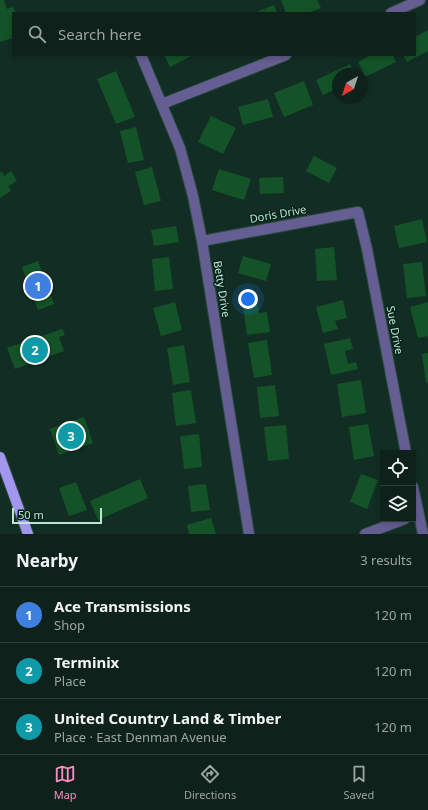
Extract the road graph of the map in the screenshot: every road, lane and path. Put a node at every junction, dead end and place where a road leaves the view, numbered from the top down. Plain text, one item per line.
1 (420, 0) edge
2 (393, 12) edge
3 (141, 56) edge
4 (283, 56) edge
5 (162, 104) junction
6 (358, 212) joint
7 (202, 240) junction
8 (405, 450) edge
9 (0, 457) edge
10 (416, 515) edge
11 (397, 522) edge
12 (28, 534) edge
13 (250, 534) edge
14 (365, 534) edge
15 (422, 534) edge

1 - 2 street
3 - 5 street, Betty Drive
4 - 5 street
5 - 7 street, Betty Drive
6 - 7 street, Doris Drive
6 - 8 street, Sue Drive
7 - 13 street, Betty Drive
9 - 12 main road
10 - 15 street
11 - 14 street

